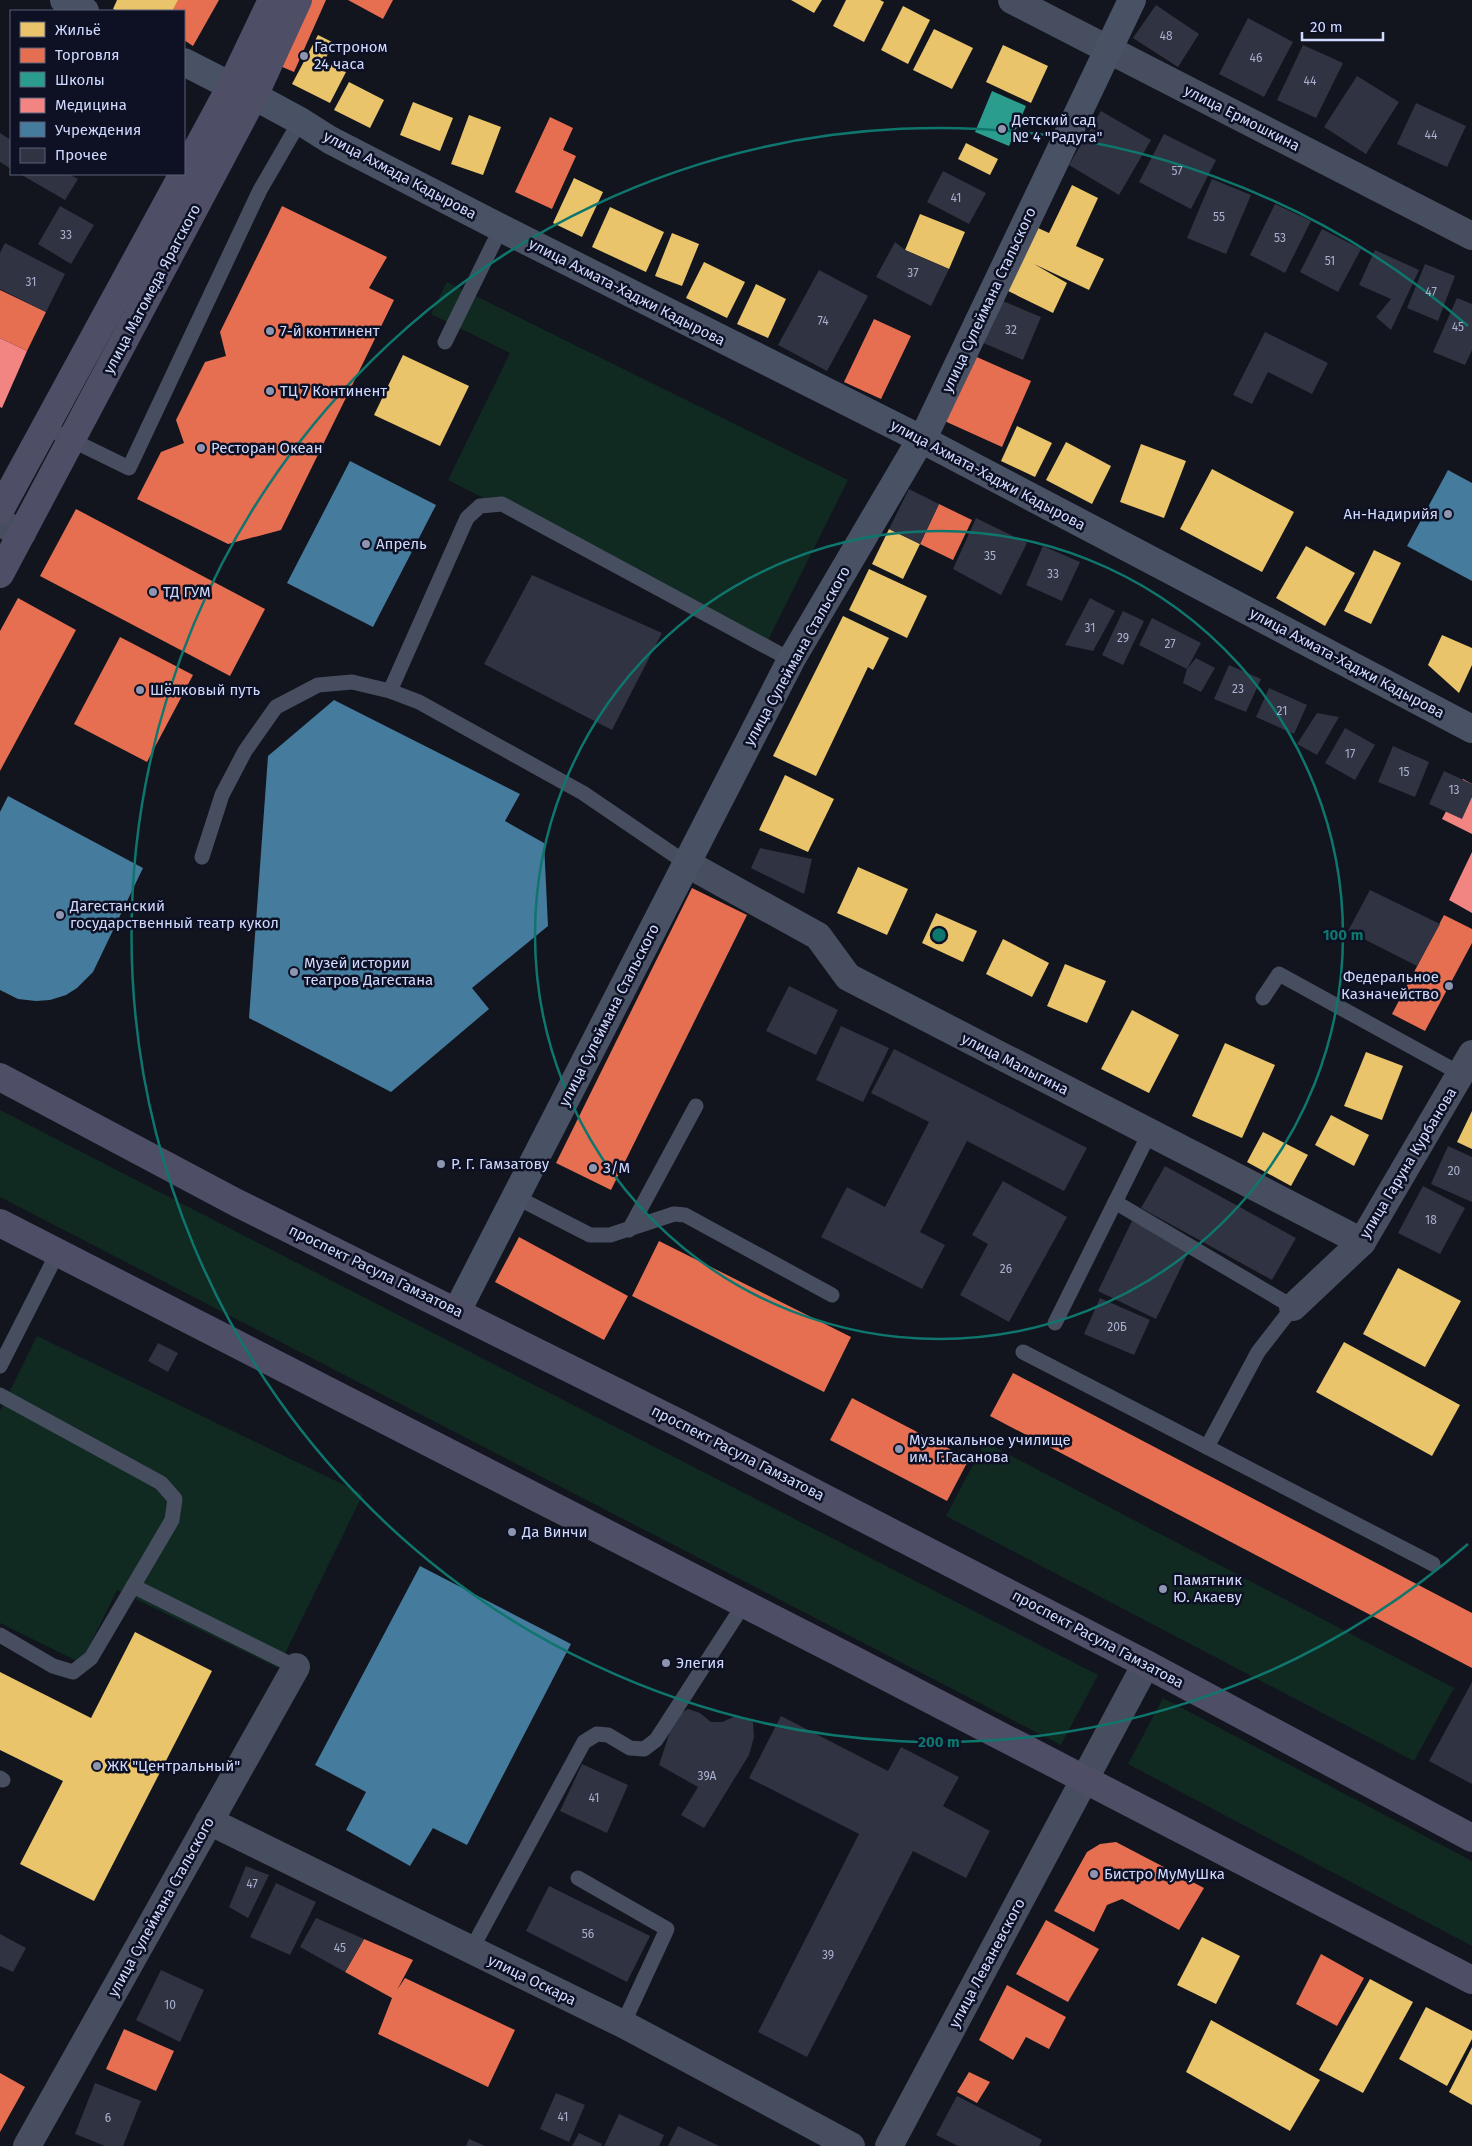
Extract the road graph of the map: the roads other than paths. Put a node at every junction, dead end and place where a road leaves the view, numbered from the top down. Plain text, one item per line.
1 (64, 0) edge
2 (272, 0) edge
3 (298, 0) edge
4 (1012, 0) edge
5 (1126, 0) edge
6 (1132, 0) edge
7 (83, 10) edge
8 (1104, 48) junction
9 (185, 62) edge
10 (242, 91) junction
11 (300, 121) junction
12 (185, 172) edge
13 (183, 175) edge
14 (501, 228) junction
15 (1472, 236) edge
16 (446, 342) dead end
17 (45, 427) junction
18 (917, 437) junction
19 (73, 440) junction
20 (0, 510) edge
21 (11, 528) edge
22 (0, 574) edge
23 (792, 660) junction
24 (390, 691) junction
25 (1472, 729) edge
26 (202, 857) dead end
27 (684, 861) junction
28 (1263, 998) dead end
29 (1466, 1064) edge
30 (0, 1077) edge
31 (696, 1106) dead end
32 (1149, 1134) junction
33 (516, 1197) junction
34 (1115, 1202) junction
35 (0, 1223) edge
36 (629, 1230) junction
37 (1362, 1242) junction
38 (58, 1252) junction
39 (832, 1295) dead end
40 (1293, 1307) junction
41 (454, 1310) junction
42 (1055, 1323) dead end
43 (1023, 1352) dead end
44 (0, 1366) edge
45 (0, 1395) edge
46 (1207, 1447) junction
47 (1433, 1564) dead end
48 (133, 1586) junction
49 (744, 1604) junction
50 (0, 1635) edge
51 (1146, 1664) junction
52 (296, 1668) joint
53 (1085, 1780) junction
54 (209, 1821) junction
55 (1472, 1838) edge
56 (578, 1878) dead end
57 (471, 1950) junction
58 (1472, 1980) edge
59 (623, 2024) junction
60 (27, 2146) edge
61 (851, 2146) edge
62 (889, 2146) edge

1 - 7 main road
2 - 10 main road, улица Магомеда Ярагского
3 - 10 main road, улица Магомеда Ярагского
4 - 8 street, улица Ермошкина
5 - 8 main road, улица Сулеймана Стальского
6 - 8 main road, улица Сулеймана Стальского
8 - 15 street, улица Ермошкина
8 - 18 main road, улица Сулеймана Стальского
9 - 10 main road
10 - 11 main road
10 - 12 main road, улица Магомеда Ярагского
10 - 19 main road, улица Магомеда Ярагского
11 - 14 main road, улица Ахмада Кадырова
11 - 19 lane
13 - 17 main road, улица Магомеда Ярагского
14 - 16 lane
14 - 18 main road, улица Ахмата-Хаджи Кадырова
17 - 19 lane
17 - 20 main road, улица Магомеда Ярагского
18 - 23 main road, улица Сулеймана Стальского
18 - 25 main road, улица Ахмата-Хаджи Кадырова
18 - 27 main road, улица Сулеймана Стальского
19 - 21 main road, улица Магомеда Ярагского
21 - 22 main road, улица Магомеда Ярагского
23 - 24 lane
23 - 27 main road, улица Сулеймана Стальского
24 - 26 lane
24 - 27 lane
27 - 32 street, улица Малыгина
27 - 33 main road, улица Сулеймана Стальского
27 - 41 main road, улица Сулеймана Стальского
28 - 29 lane
29 - 37 street, улица Гаруна Курбанова
30 - 41 main road, проспект Расула Гамзатова
31 - 36 lane
32 - 34 lane
32 - 37 street, улица Малыгина
33 - 36 lane
33 - 41 main road, улица Сулеймана Стальского
34 - 40 lane
34 - 42 lane
35 - 38 main road
36 - 39 lane
37 - 40 street, улица Гаруна Курбанова
38 - 44 lane
38 - 49 main road
40 - 46 lane
41 - 51 main road, проспект Расула Гамзатова
43 - 46 lane
45 - 48 lane
46 - 47 lane
48 - 50 lane
48 - 52 lane
49 - 53 main road
49 - 57 lane
51 - 53 street, улица Леваневского
51 - 55 main road, проспект Расула Гамзатова
52 - 54 street, улица Сулеймана Стальского
53 - 58 main road
53 - 62 street, улица Леваневского
54 - 57 street, улица Оскара
54 - 60 street, улица Сулеймана Стальского
56 - 59 lane
57 - 59 street, улица Оскара
59 - 61 street, улица Оскара

